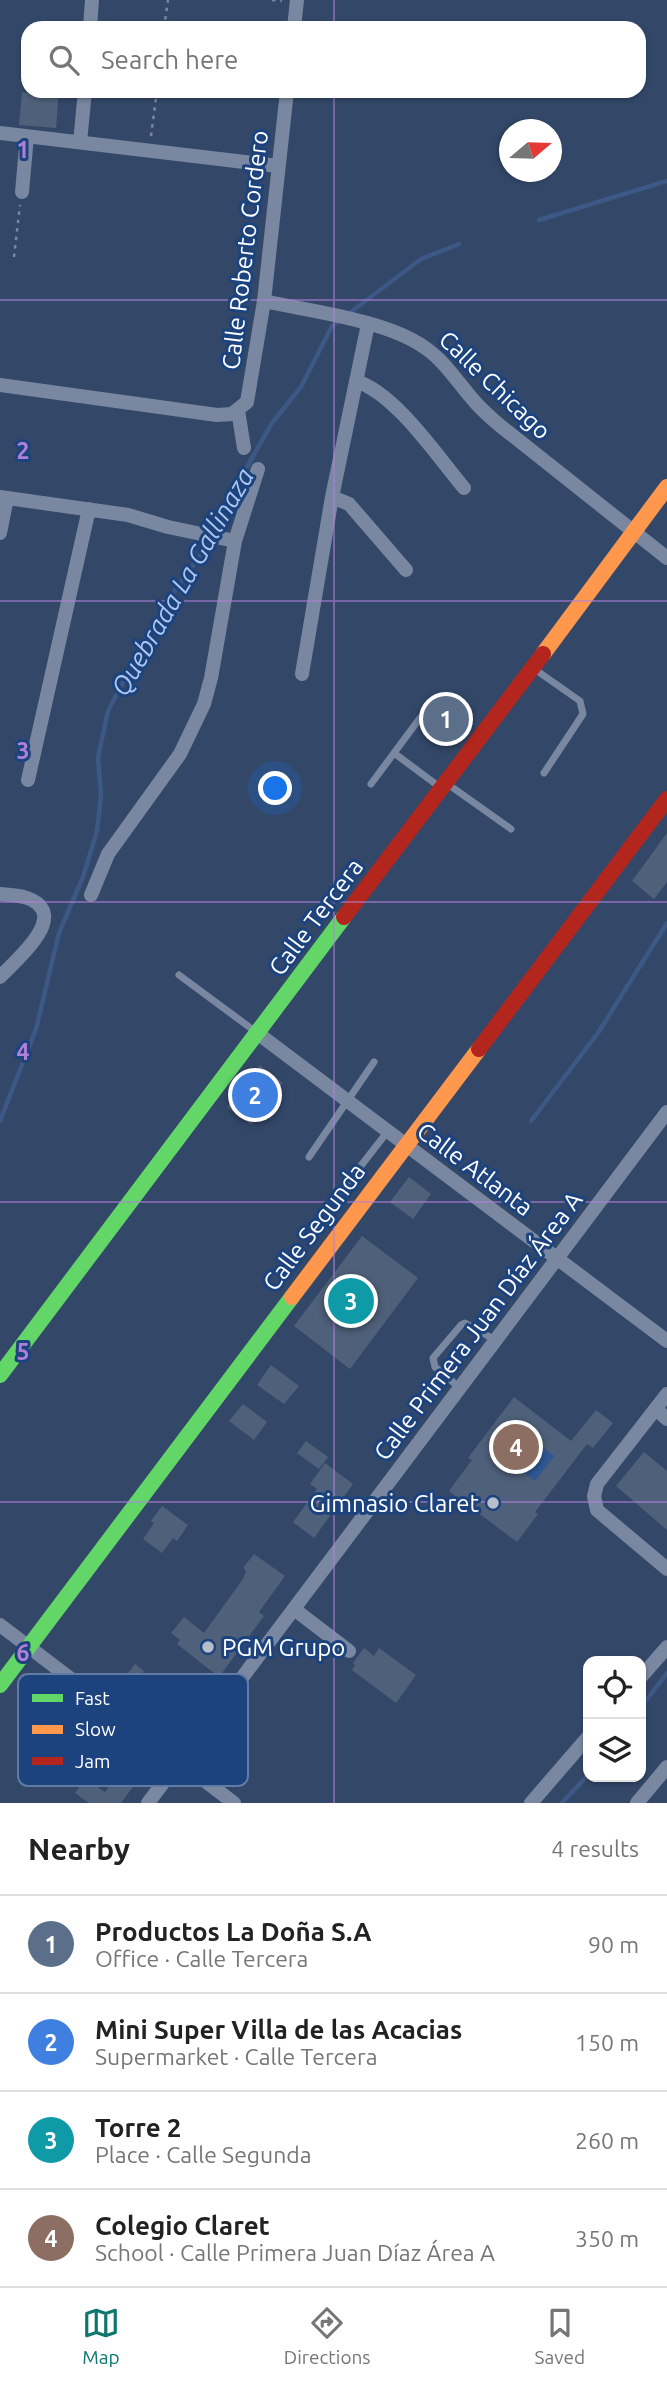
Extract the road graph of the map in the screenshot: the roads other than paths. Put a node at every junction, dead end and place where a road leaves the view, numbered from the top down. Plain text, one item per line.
1 (92, 0) edge
2 (297, 0) edge
3 (90, 21) edge
4 (295, 21) edge
5 (84, 98) edge
6 (286, 98) edge
7 (0, 133) edge
8 (27, 136) junction
9 (80, 142) junction
10 (278, 166) junction
11 (22, 192) road end
12 (264, 302) junction
13 (364, 323) junction
14 (356, 381) junction
15 (0, 385) edge
16 (238, 410) junction
17 (244, 448) dead end
18 (258, 470) dead end
19 (667, 486) edge
20 (464, 488) dead end
21 (332, 497) junction
22 (4, 498) edge
23 (89, 509) junction
24 (632, 532) junction
25 (0, 533) edge
26 (229, 540) junction
27 (667, 558) edge
28 (406, 570) dead end
29 (532, 668) junction
30 (302, 674) dead end
31 (420, 718) dead end
32 (394, 753) junction
33 (544, 773) dead end
34 (28, 780) dead end
35 (371, 784) dead end
36 (444, 786) junction
37 (667, 799) edge
38 (511, 829) dead end
39 (0, 894) edge
40 (91, 895) dead end
41 (179, 975) dead end
42 (0, 977) edge
43 (256, 1032) junction
44 (374, 1062) dead end
45 (347, 1100) junction
46 (667, 1112) edge
47 (388, 1131) junction
48 (405, 1144) junction
49 (309, 1157) dead end
50 (335, 1199) dead end
51 (555, 1259) junction
52 (495, 1341) junction
53 (667, 1341) edge
54 (3, 1365) edge
55 (460, 1388) junction
56 (667, 1394) edge
57 (661, 1414) edge
58 (667, 1569) edge
59 (294, 1609) junction
60 (0, 1625) edge
61 (27, 1646) junction
62 (667, 1647) edge
63 (349, 1651) dead end
64 (646, 1671) edge
65 (64, 1674) edge
66 (245, 1674) edge
67 (0, 1685) edge
68 (583, 1743) edge
69 (667, 1767) edge
70 (161, 1786) edge
71 (212, 1786) edge
72 (148, 1803) edge
73 (234, 1803) edge
74 (531, 1803) edge
75 (637, 1803) edge

1 - 3 street
2 - 4 street
5 - 9 street
6 - 10 street, Calle Roberto Cordero
7 - 8 street
8 - 9 street
8 - 11 street
9 - 10 street
10 - 12 street, Calle Roberto Cordero
12 - 13 street, Calle Chicago
12 - 16 street, Calle Roberto Cordero
13 - 14 street
13 - 24 street, Calle Chicago
14 - 20 street
14 - 21 street
15 - 16 street
16 - 17 street
18 - 26 street
19 - 24 street, Calle Tercera
21 - 28 street
21 - 30 street
22 - 23 street
22 - 25 street
23 - 26 street
23 - 34 street
24 - 27 street, Calle Chicago
24 - 29 street, Calle Tercera
26 - 40 street
29 - 33 lane
29 - 36 street, Calle Tercera
31 - 32 lane
32 - 35 lane
32 - 36 lane
36 - 38 lane
36 - 43 street, Calle Tercera
37 - 48 street, Calle Segunda
39 - 42 street
41 - 43 lane
43 - 45 street, Calle Atlanta
43 - 54 street, Calle Tercera
44 - 45 lane
45 - 47 street, Calle Atlanta
45 - 49 lane
46 - 51 street, Calle Primera Juan Díaz Área A
47 - 48 street, Calle Atlanta
47 - 50 lane
48 - 51 street, Calle Atlanta
48 - 61 street, Calle Segunda
51 - 52 street, Calle Primera Juan Díaz Área A
51 - 53 street, Calle Atlanta
52 - 55 street, Calle Primera Juan Díaz Área A
52 - 55 lane
55 - 59 street, Calle Primera Juan Díaz Área A
56 - 57 street
57 - 58 street
59 - 63 street
59 - 66 street, Calle Primera Juan Díaz Área A
60 - 61 street
61 - 65 street
61 - 67 street, Calle Segunda
62 - 64 street
68 - 74 street
69 - 75 street
70 - 72 street, Calle Primera Juan Díaz Área A
71 - 73 street

